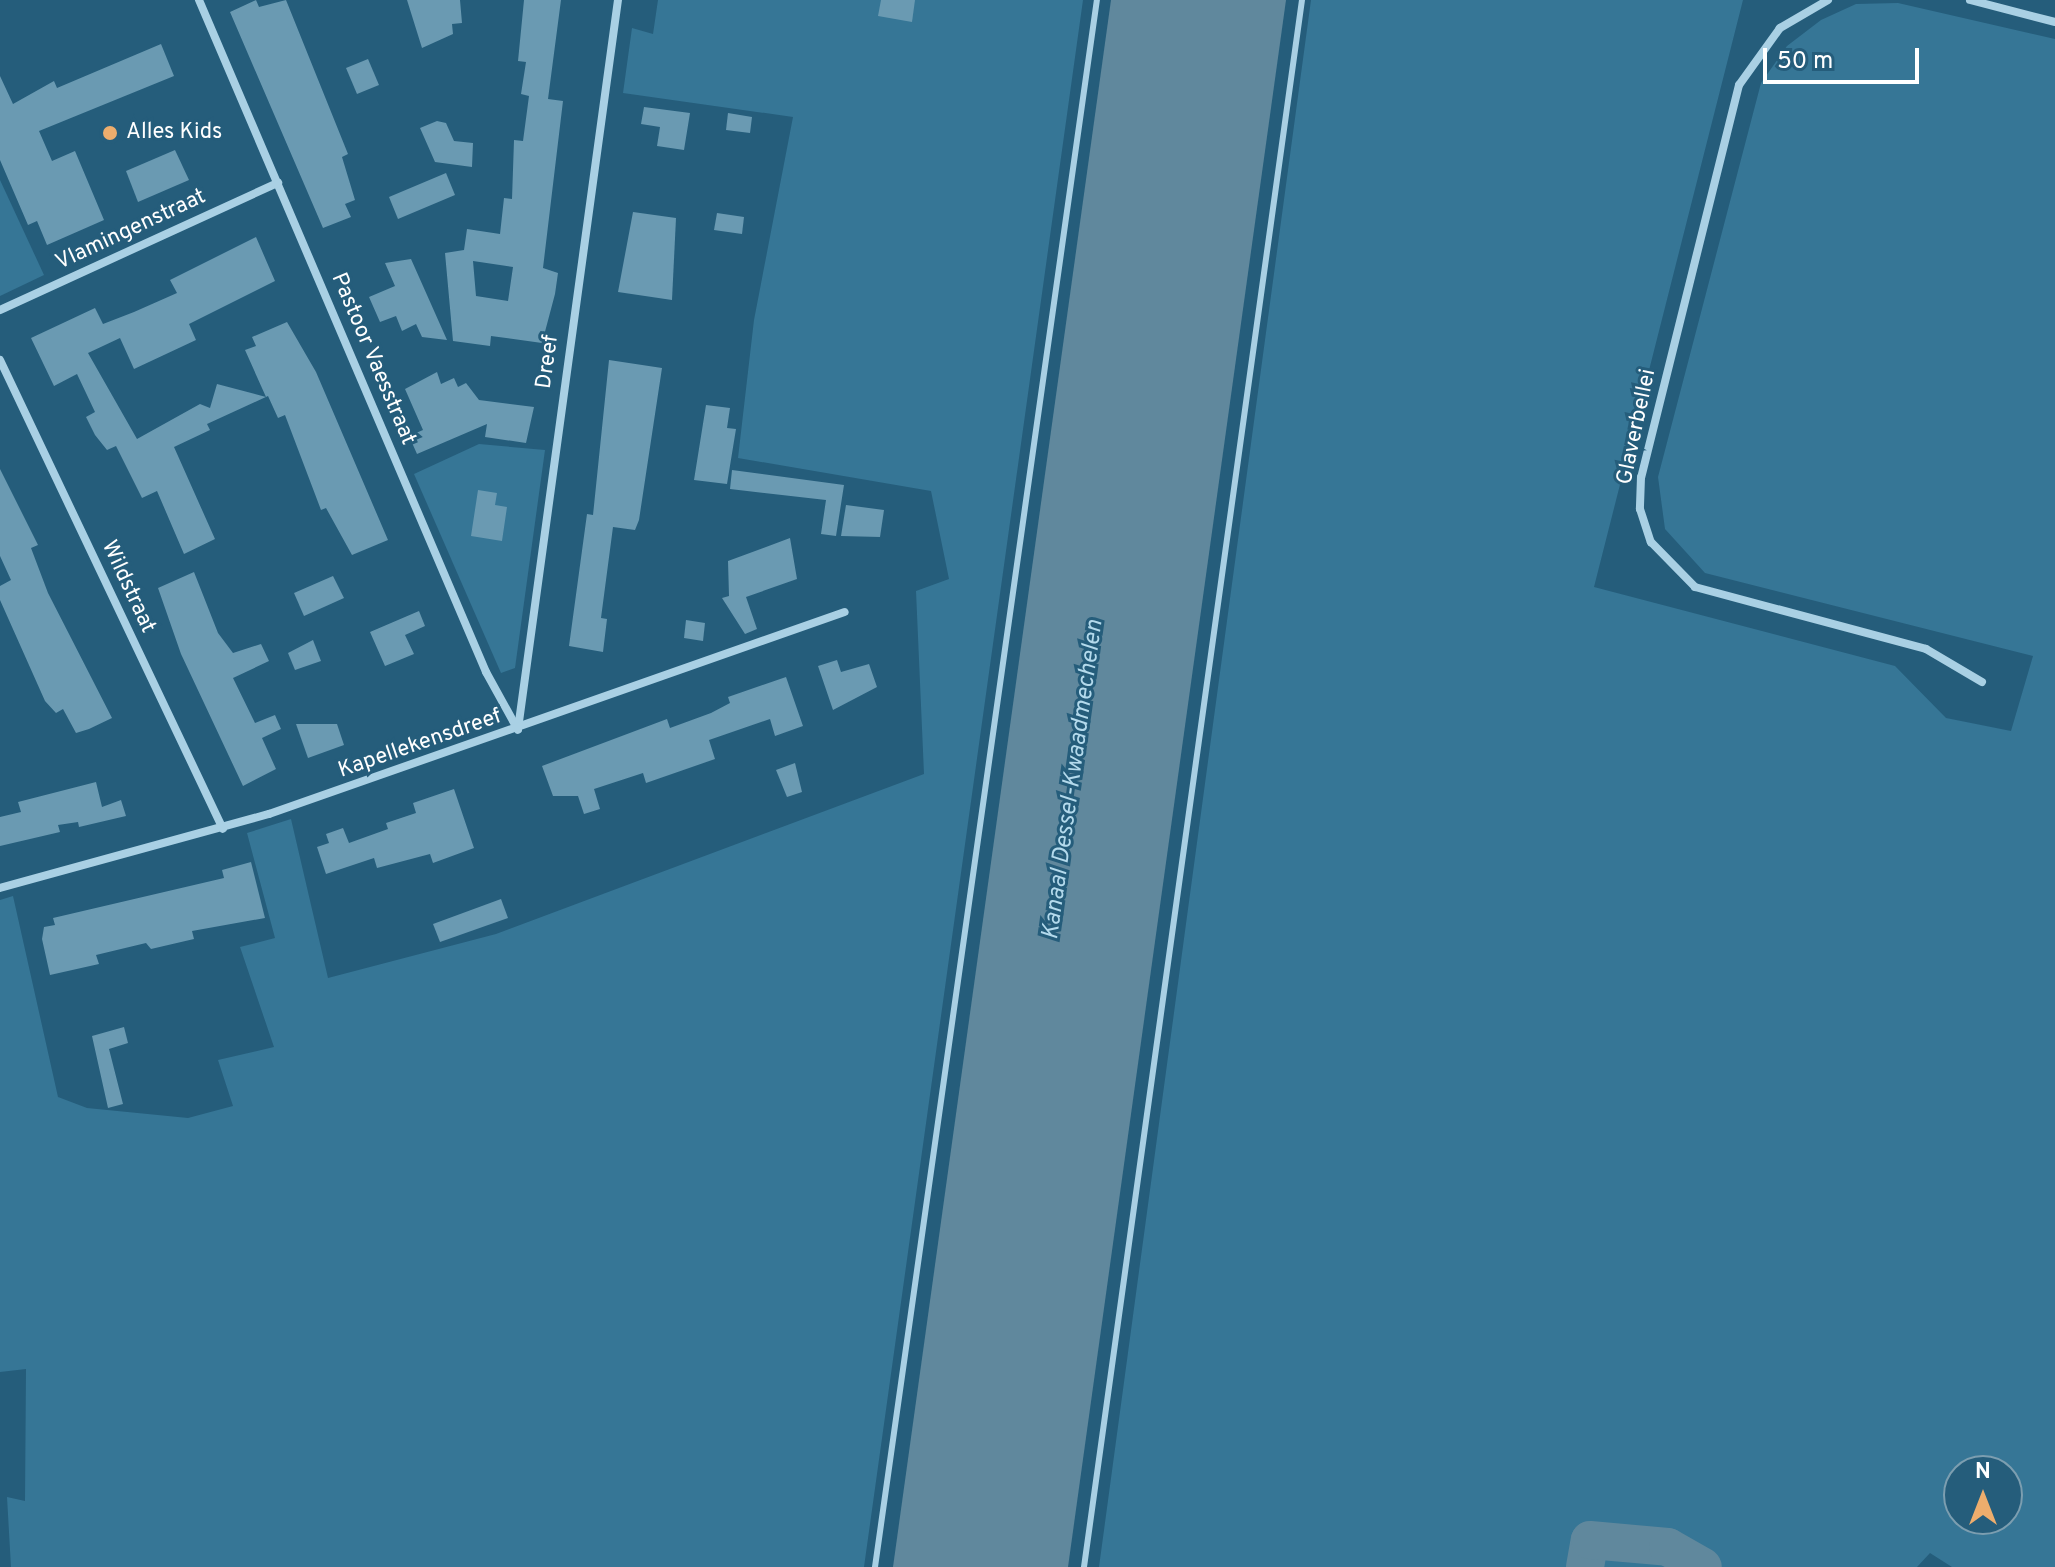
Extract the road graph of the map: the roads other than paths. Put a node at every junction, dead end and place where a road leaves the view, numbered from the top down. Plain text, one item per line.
1 (199, 0) edge
2 (618, 0) edge
3 (1097, 0) edge
4 (1302, 0) edge
5 (1828, 0) edge
6 (1970, 0) edge
7 (2055, 22) edge
8 (278, 183) junction
9 (0, 310) edge
10 (0, 360) edge
11 (845, 612) dead end
12 (1982, 682) dead end
13 (518, 730) junction
14 (223, 829) junction
15 (0, 888) edge
16 (875, 1567) edge
17 (1084, 1567) edge

1 - 8 street, Pastoor Vaesstraat
2 - 13 street, Dreef
3 - 16 lane
4 - 17 lane
5 - 12 street, Glaverbellei
6 - 7 street
8 - 9 street, Vlamingenstraat
8 - 13 street, Pastoor Vaesstraat
10 - 14 street, Wildstraat
11 - 13 street, Kapellekensdreef
13 - 14 street, Kapellekensdreef
14 - 15 street, Kapellekensdreef

